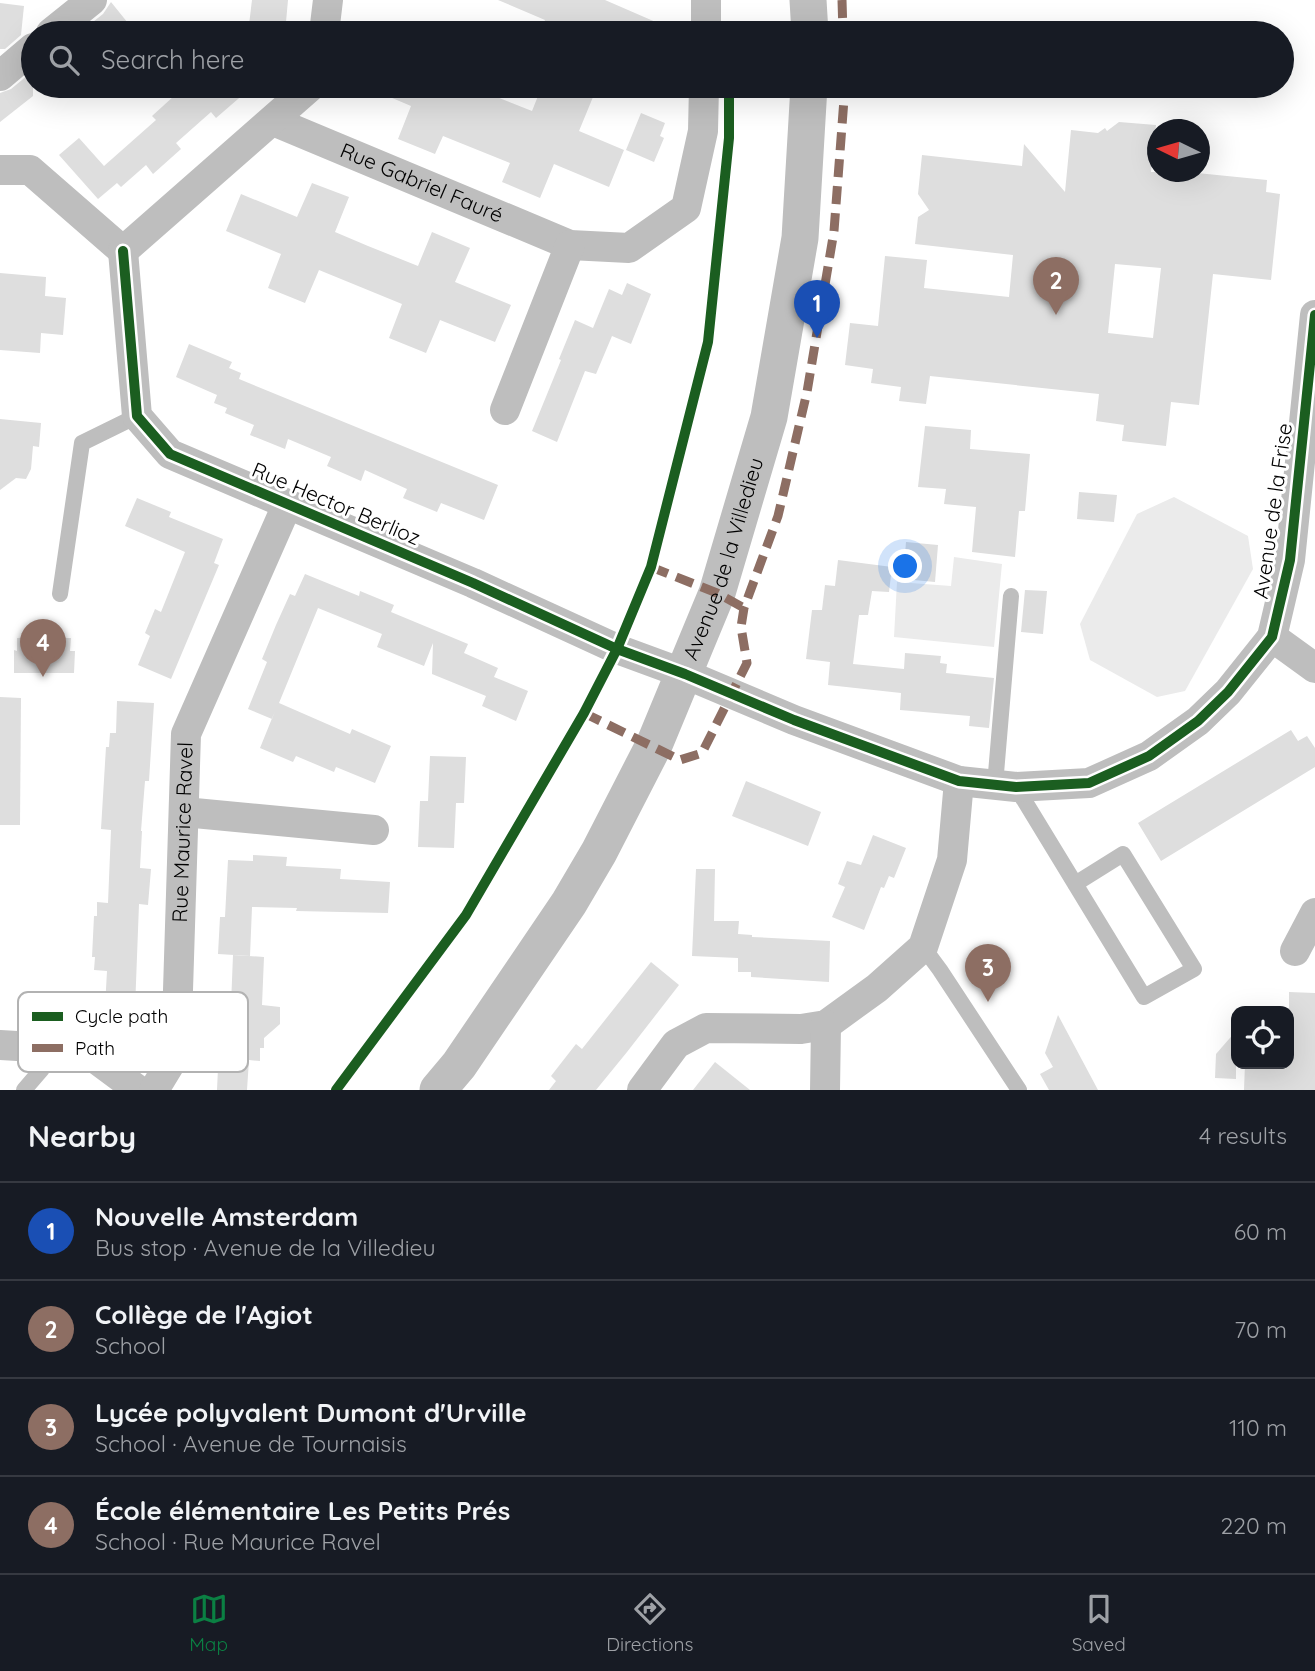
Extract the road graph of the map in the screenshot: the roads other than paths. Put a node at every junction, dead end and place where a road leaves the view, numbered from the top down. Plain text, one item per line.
1 (92, 0) edge
2 (328, 0) edge
3 (706, 0) edge
4 (808, 0) edge
5 (66, 21) edge
6 (325, 21) edge
7 (705, 21) edge
8 (809, 21) edge
9 (21, 58) edge
10 (0, 75) edge
11 (298, 98) edge
12 (704, 98) edge
13 (808, 98) edge
14 (273, 121) junction
15 (0, 170) edge
16 (570, 245) junction
17 (123, 251) junction
18 (1315, 315) edge
19 (1311, 407) edge
20 (505, 410) dead end
21 (137, 415) junction
22 (287, 505) junction
23 (60, 594) dead end
24 (1011, 596) dead end
25 (1272, 637) junction
26 (1315, 668) edge
27 (685, 674) junction
28 (959, 781) junction
29 (1006, 786) junction
30 (184, 812) junction
31 (374, 830) dead end
32 (1075, 884) junction
33 (1315, 913) edge
34 (923, 947) junction
35 (1296, 951) dead end
36 (178, 992) edge
37 (826, 1024) junction
38 (0, 1045) edge
39 (18, 1046) edge
40 (39, 1072) edge
41 (114, 1072) edge
42 (165, 1072) edge
43 (24, 1090) edge
44 (138, 1090) edge
45 (154, 1090) edge
46 (438, 1090) edge
47 (642, 1090) edge
48 (825, 1090) edge
49 (1019, 1090) edge

1 - 5 street
2 - 6 street
3 - 7 street
4 - 8 street
9 - 10 street
11 - 14 street
12 - 16 street, Rue Gabriel Fauré
13 - 27 street, Avenue de la Villedieu
14 - 16 street, Rue Gabriel Fauré
14 - 17 street
15 - 17 street
16 - 20 street
17 - 21 street
18 - 19 street, Avenue de la Frise
19 - 25 street, Avenue de la Frise
21 - 22 street, Rue Hector Berlioz
21 - 23 lane
22 - 27 street, Rue Hector Berlioz
22 - 30 street, Rue Maurice Ravel
24 - 29 lane
25 - 26 street
25 - 29 street, Avenue de la Frise
27 - 28 street, Avenue de la Frise
27 - 46 street, Avenue de la Villedieu
28 - 29 street, Avenue de la Frise
28 - 34 street
29 - 32 lane
30 - 31 street
30 - 36 street, Rue Maurice Ravel
32 - 32 lane
33 - 35 street
34 - 37 street
34 - 49 lane
37 - 47 street
37 - 48 street
38 - 39 street
40 - 43 lane
41 - 44 street
42 - 45 street, Rue Maurice Ravel

